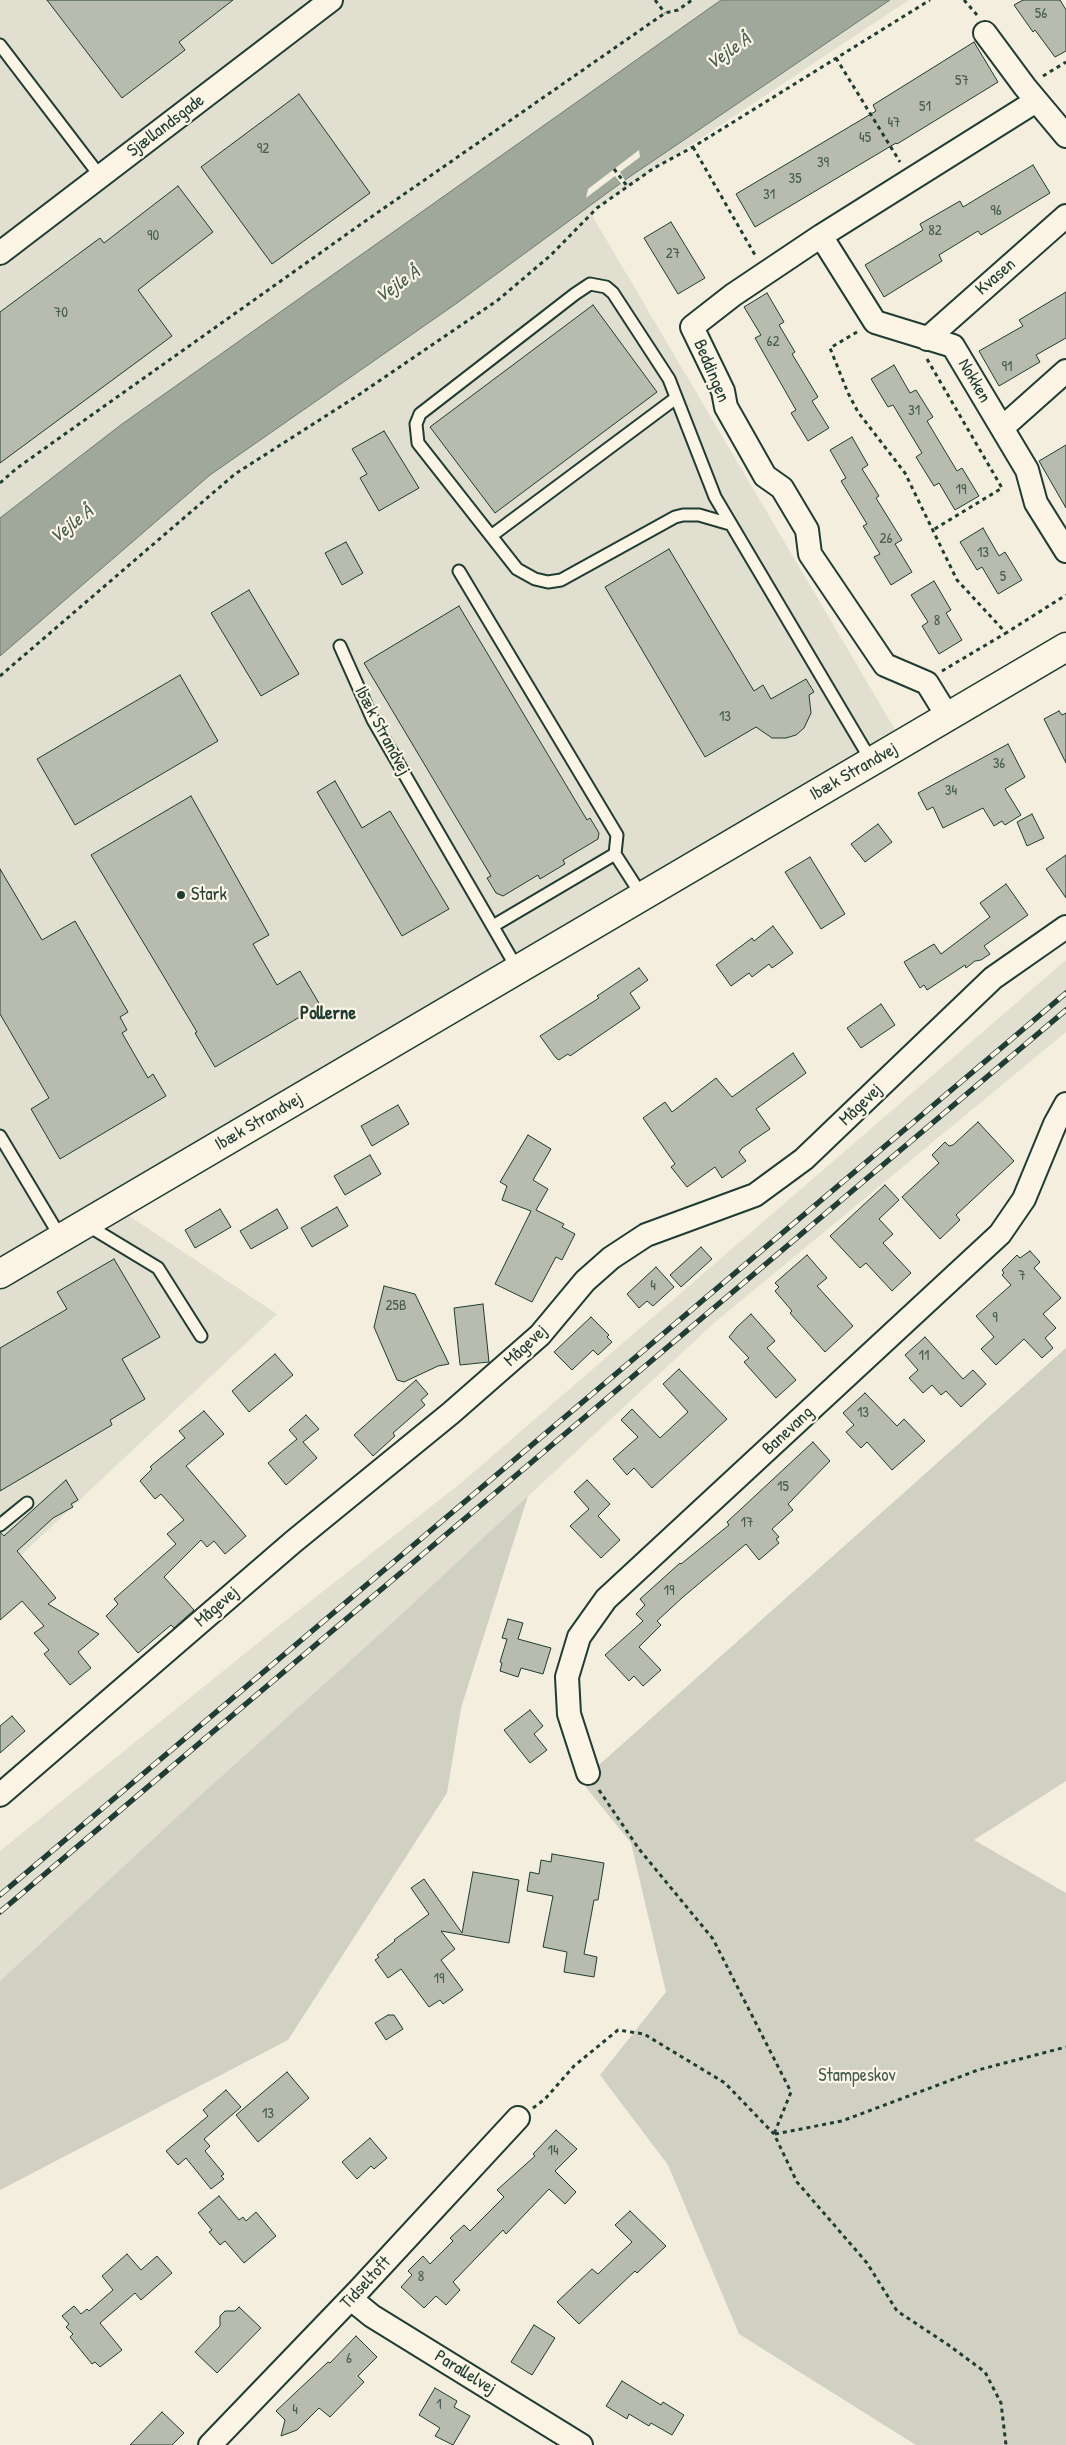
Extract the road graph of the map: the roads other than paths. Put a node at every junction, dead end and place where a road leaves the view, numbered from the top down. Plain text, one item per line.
1 (331, 0) edge
2 (986, 33) dead end
3 (0, 45) edge
4 (1031, 94) junction
5 (1066, 136) edge
6 (100, 176) junction
7 (1066, 216) edge
8 (821, 236) junction
9 (0, 253) edge
10 (927, 339) junction
11 (1066, 371) edge
12 (676, 398) junction
13 (1002, 428) junction
14 (730, 524) junction
15 (491, 536) junction
16 (1063, 538) edge
17 (459, 571) dead end
18 (340, 646) dead end
19 (1066, 647) edge
20 (948, 717) junction
21 (872, 762) junction
22 (615, 854) junction
23 (642, 896) junction
24 (493, 926) junction
25 (1066, 927) edge
26 (518, 970) junction
27 (1066, 1104) edge
28 (0, 1136) edge
29 (85, 1224) junction
30 (62, 1238) junction
31 (0, 1274) edge
32 (201, 1336) dead end
33 (27, 1503) dead end
34 (0, 1525) edge
35 (588, 1773) road end
36 (0, 1795) edge
37 (518, 2118) road end
38 (351, 2299) junction
39 (210, 2445) edge
40 (581, 2445) edge

1 - 6 street, Sjællandsgade
2 - 4 street
3 - 6 lane
4 - 5 street
4 - 8 street, Beddingen
6 - 9 street, Sjællandsgade
7 - 10 street, Kvasen
8 - 10 street, Nokken
8 - 20 street, Beddingen
10 - 13 street, Nokken
11 - 13 street
12 - 14 lane
12 - 15 lane
12 - 15 lane
13 - 16 street, Nokken
14 - 15 lane
14 - 21 lane
17 - 22 lane
18 - 24 lane, Ibæk Strandvej
19 - 20 street, Ibæk Strandvej
20 - 21 street, Ibæk Strandvej
21 - 23 street, Ibæk Strandvej
22 - 23 lane
22 - 24 lane
23 - 26 street, Ibæk Strandvej
24 - 26 lane, Ibæk Strandvej
25 - 36 street, Mågevej
26 - 29 street, Ibæk Strandvej
27 - 35 street, Banevang
28 - 30 lane
29 - 30 street, Ibæk Strandvej
29 - 32 lane
30 - 31 street, Ibæk Strandvej
33 - 34 lane
37 - 38 street, Tidseltoft
38 - 39 street, Tidseltoft
38 - 40 street, Parallelvej

